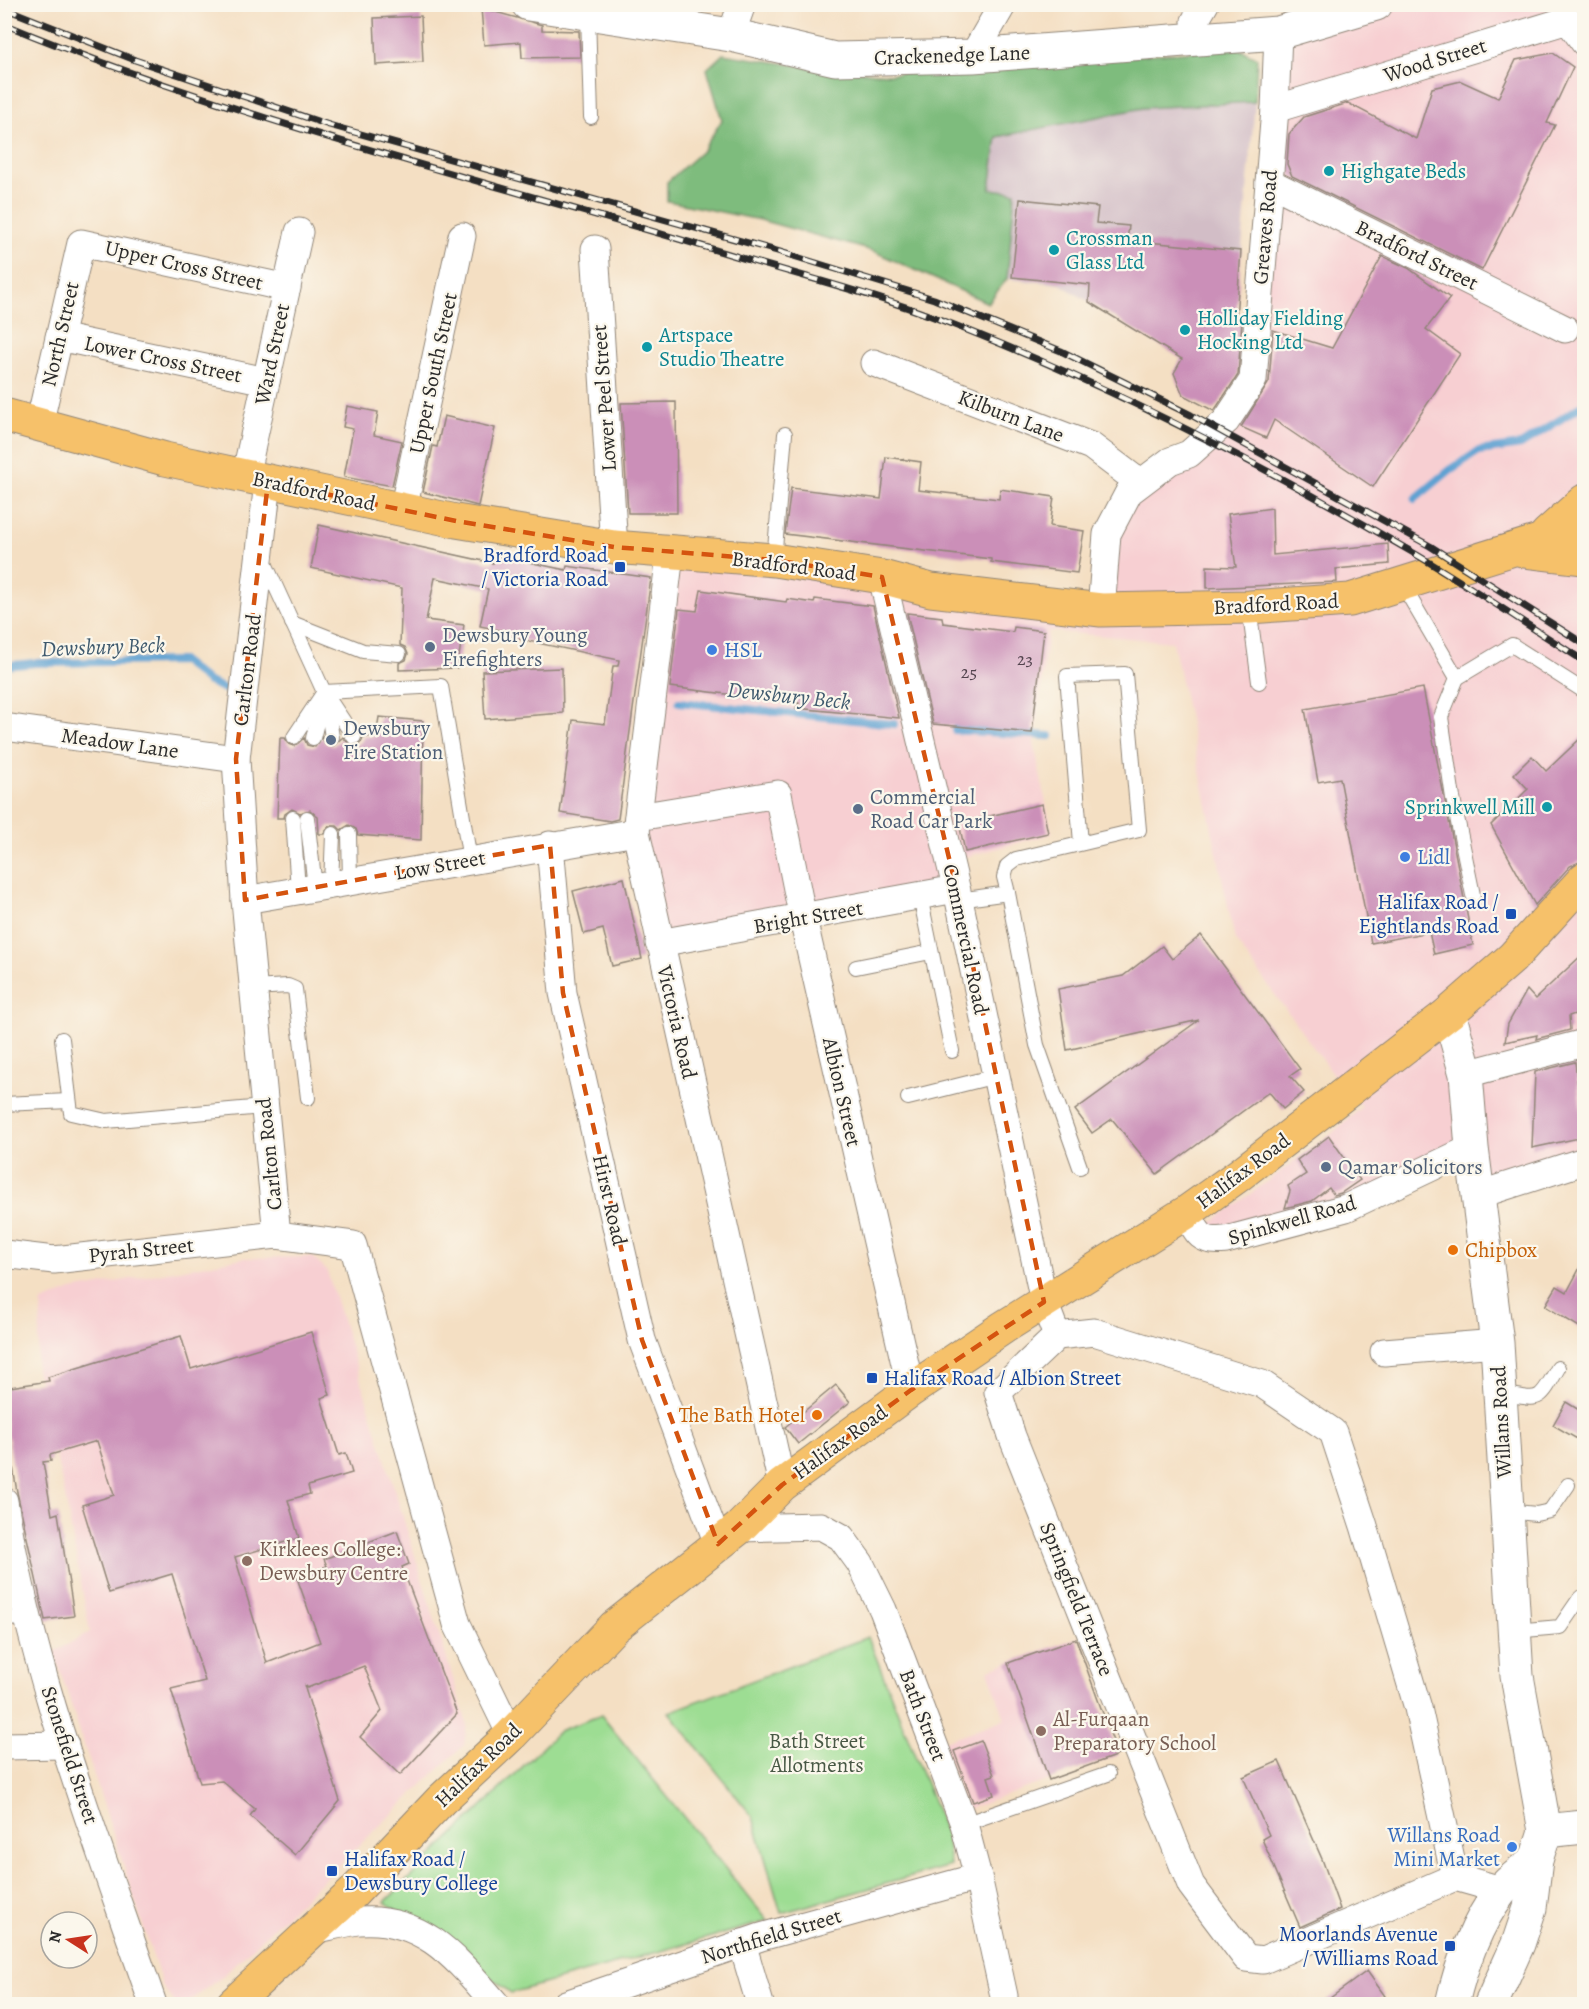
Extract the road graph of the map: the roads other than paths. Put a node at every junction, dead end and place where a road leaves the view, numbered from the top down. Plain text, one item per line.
1 (528, 4) edge
2 (742, 4) edge
3 (1003, 4) edge
4 (1204, 4) edge
5 (1376, 4) edge
6 (588, 14) junction
7 (1278, 33) junction
8 (731, 35) junction
9 (1203, 39) junction
10 (1584, 42) edge
11 (973, 56) junction
12 (1275, 109) junction
13 (591, 117) dead end
14 (1269, 182) junction
15 (299, 232) dead end
16 (462, 236) dead end
17 (81, 243) joint
18 (595, 249) dead end
19 (286, 288) junction
20 (1565, 329) dead end
21 (59, 337) junction
22 (874, 363) dead end
23 (266, 381) junction
24 (4, 415) edge
25 (39, 424) junction
26 (785, 434) dead end
27 (257, 479) junction
28 (1140, 483) junction
29 (1584, 501) edge
30 (403, 510) junction
31 (1584, 527) edge
32 (614, 547) junction
33 (1567, 550) edge
34 (261, 554) junction
35 (670, 554) junction
36 (774, 560) junction
37 (882, 577) junction
38 (1402, 584) junction
39 (1249, 607) junction
40 (1101, 610) junction
41 (292, 623) junction
42 (399, 654) dead end
43 (1457, 678) junction
44 (1259, 682) dead end
45 (1584, 691) edge
46 (324, 692) junction
47 (4, 726) edge
48 (294, 737) dead end
49 (332, 737) dead end
50 (354, 737) dead end
51 (313, 738) dead end
52 (236, 759) junction
53 (778, 794) joint
54 (300, 818) dead end
55 (637, 824) junction
56 (333, 834) dead end
57 (350, 834) dead end
58 (1081, 843) junction
59 (550, 845) junction
60 (470, 860) junction
61 (1584, 879) edge
62 (324, 886) junction
63 (1008, 893) junction
64 (958, 895) junction
65 (1473, 895) dead end
66 (920, 896) junction
67 (245, 900) junction
68 (1584, 908) edge
69 (803, 919) junction
70 (659, 943) junction
71 (931, 952) junction
72 (1512, 958) junction
73 (856, 967) dead end
74 (253, 988) junction
75 (1449, 1013) junction
76 (62, 1040) dead end
77 (1584, 1043) edge
78 (952, 1051) dead end
79 (1466, 1074) junction
80 (996, 1076) junction
81 (308, 1098) dead end
82 (908, 1098) dead end
83 (69, 1101) junction
84 (4, 1104) edge
85 (264, 1107) junction
86 (1472, 1148) junction
87 (1584, 1161) edge
88 (1080, 1167) dead end
89 (1478, 1195) junction
90 (1187, 1212) junction
91 (277, 1235) junction
92 (4, 1254) edge
93 (1044, 1302) junction
94 (1057, 1336) junction
95 (1497, 1343) junction
96 (1384, 1352) dead end
97 (1558, 1368) dead end
98 (910, 1390) junction
99 (1499, 1393) junction
100 (782, 1485) junction
101 (1568, 1485) dead end
102 (5, 1503) edge
103 (1506, 1511) junction
104 (729, 1536) junction
105 (1580, 1598) dead end
106 (16, 1618) edge
107 (1514, 1632) junction
108 (512, 1735) junction
109 (65, 1745) junction
110 (4, 1746) edge
111 (1108, 1773) dead end
112 (964, 1824) junction
113 (1584, 1827) edge
114 (1540, 1846) junction
115 (978, 1877) junction
116 (1455, 1877) junction
117 (1502, 1890) junction
118 (313, 1930) junction
119 (742, 1943) junction
120 (153, 2004) edge
121 (233, 2004) edge
122 (496, 2004) edge
123 (566, 2004) edge
124 (760, 2004) edge
125 (1003, 2004) edge
126 (1452, 2004) edge
127 (1491, 2004) edge

1 - 6 street, Crackenedge Lane
2 - 8 street
3 - 11 street
4 - 9 street
5 - 7 street, Crackenedge Lane
6 - 8 street, Crackenedge Lane
6 - 13 lane
7 - 9 street, Crackenedge Lane
7 - 12 street, Greaves Road
8 - 11 street, Crackenedge Lane
9 - 11 street, Crackenedge Lane
10 - 12 street, Wood Street
12 - 14 street, Greaves Road
14 - 20 street, Bradford Street
14 - 28 street, Greaves Road
15 - 19 street, Ward Street
16 - 30 street, Upper South Street
17 - 19 street, Upper Cross Street
17 - 21 street, North Street
18 - 32 street, Lower Peel Street
19 - 23 street, Ward Street
21 - 23 street, Lower Cross Street
21 - 25 street, North Street
22 - 28 street, Kilburn Lane
23 - 27 street, Ward Street
24 - 25 main road, Bradford Road
25 - 27 main road, Bradford Road
26 - 36 lane
27 - 30 main road, Bradford Road
27 - 34 street, Carlton Road
28 - 40 street, Greaves Road
29 - 33 main road
30 - 32 main road, Bradford Road
31 - 33 main road, Bradford Road
32 - 35 main road, Bradford Road
33 - 38 main road, Bradford Road
34 - 41 lane
34 - 52 street, Carlton Road
35 - 36 main road, Bradford Road
35 - 55 street, Victoria Road
36 - 37 main road, Bradford Road
37 - 40 main road, Bradford Road
37 - 64 street, Commercial Road
38 - 39 main road, Bradford Road
38 - 43 lane
39 - 40 main road, Bradford Road
39 - 44 lane
41 - 42 lane
41 - 46 lane
43 - 45 lane
43 - 65 lane
46 - 48 lane
46 - 49 lane
46 - 50 lane
46 - 51 lane
46 - 60 lane
47 - 52 street, Meadow Lane
52 - 67 street, Carlton Road
53 - 55 street, Low Street
53 - 69 street, Albion Street
54 - 62 lane
55 - 59 street, Low Street
55 - 70 street, Victoria Road
56 - 62 lane
57 - 62 lane
58 - 58 lane
58 - 63 lane
59 - 60 street, Low Street
59 - 104 street, Hirst Road
60 - 62 street, Low Street
61 - 72 main road, Halifax Road
62 - 67 street, Low Street
63 - 64 lane
63 - 88 lane
64 - 66 street, Bright Street
64 - 80 street, Commercial Road
66 - 69 street, Bright Street
66 - 71 lane
67 - 74 street, Carlton Road
68 - 72 main road, Halifax Road
69 - 70 street, Bright Street
69 - 98 street, Albion Street
70 - 100 street, Victoria Road
71 - 73 lane
71 - 78 lane
72 - 75 main road, Halifax Road
74 - 81 lane
74 - 85 street, Carlton Road
75 - 79 street, Willans Road
75 - 90 main road, Halifax Road
76 - 83 lane
77 - 79 street
79 - 86 street, Willans Road
80 - 82 lane
80 - 93 street, Commercial Road
83 - 84 lane
83 - 85 lane
85 - 91 street, Carlton Road
86 - 89 street, Willans Road
86 - 90 street, Spinkwell Road
87 - 89 street
89 - 95 street, Willans Road
90 - 93 main road, Halifax Road
91 - 92 street, Pyrah Street
91 - 108 street, Carlton Road
93 - 94 street
93 - 98 main road, Halifax Road
94 - 116 street
94 - 116 street, Springfield Terrace
95 - 96 street
95 - 99 street, Willans Road
97 - 99 lane
98 - 100 main road, Halifax Road
99 - 103 street, Willans Road
100 - 104 main road, Halifax Road
101 - 103 lane
102 - 106 street, Stonefield Street
103 - 107 street, Willans Road
104 - 108 main road, Halifax Road
104 - 112 street, Bath Street
105 - 107 lane
106 - 109 street, Stonefield Street
107 - 114 street, Willans Road
108 - 118 main road, Halifax Road
109 - 110 street
109 - 120 street, Stonefield Street
111 - 112 lane
112 - 115 street, Bath Street
113 - 114 street
114 - 117 street
114 - 127 street, Willans Road
115 - 119 street, Northfield Street
115 - 125 street, Bath Street
116 - 117 street
117 - 126 street
118 - 121 main road, Halifax Road
118 - 122 street
119 - 123 street, Northfield Street
119 - 124 street

